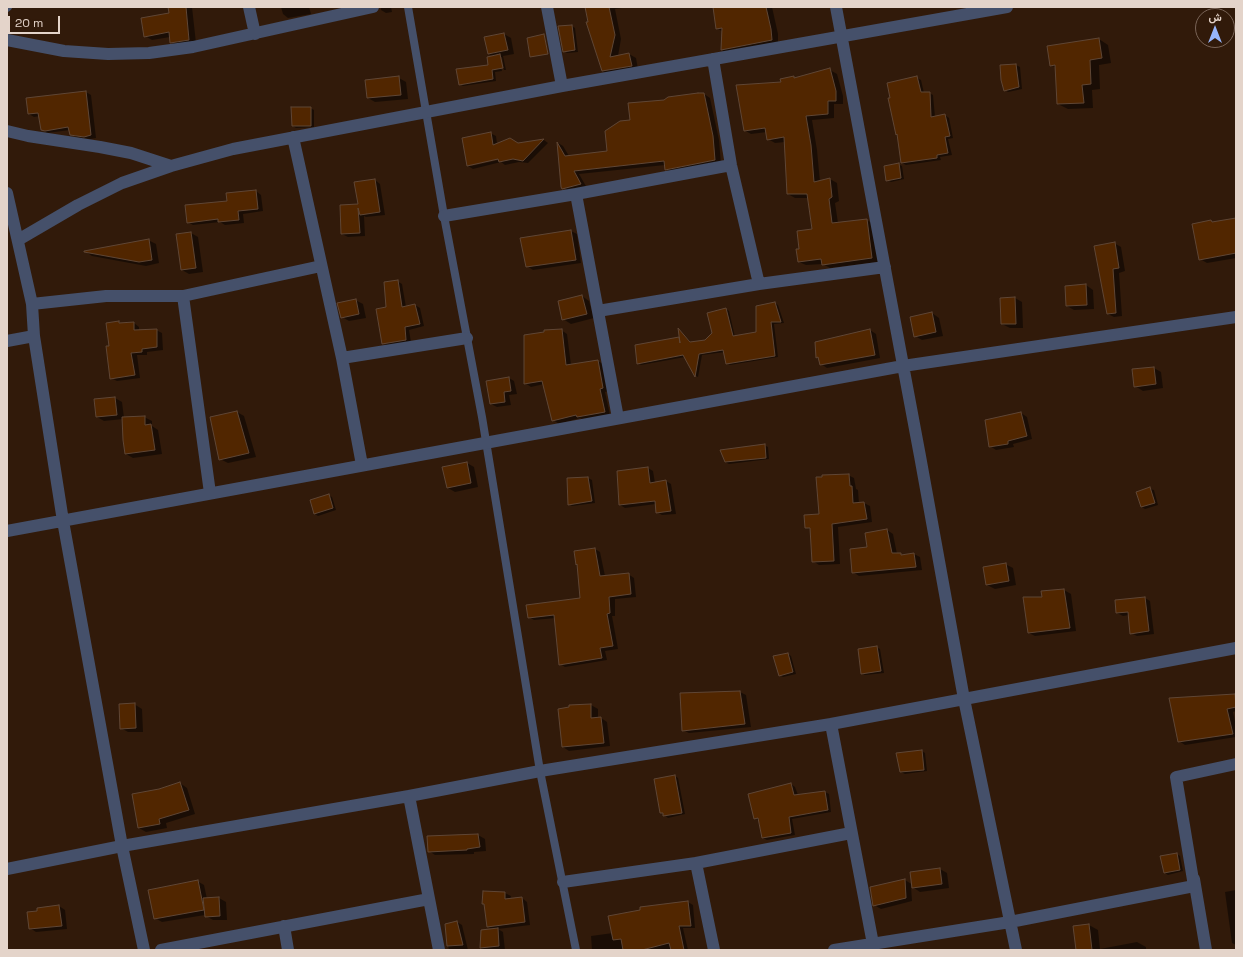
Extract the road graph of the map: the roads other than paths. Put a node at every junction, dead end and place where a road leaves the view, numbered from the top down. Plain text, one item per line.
1 (249, 7) edge
2 (373, 7) edge
3 (408, 7) edge
4 (547, 7) edge
5 (836, 7) edge
6 (1006, 7) edge
7 (254, 34) junction
8 (842, 36) junction
9 (7, 40) edge
10 (713, 59) junction
11 (562, 86) junction
12 (427, 112) junction
13 (7, 131) edge
14 (293, 137) junction
15 (731, 165) junction
16 (171, 166) junction
17 (7, 193) edge
18 (576, 194) junction
19 (444, 216) junction
20 (18, 240) junction
21 (321, 266) junction
22 (885, 267) junction
23 (759, 284) junction
24 (183, 296) junction
25 (32, 304) junction
26 (598, 311) junction
27 (1236, 317) edge
28 (34, 336) junction
29 (467, 338) junction
30 (7, 341) edge
31 (342, 358) junction
32 (903, 366) junction
33 (618, 418) junction
34 (486, 442) junction
35 (362, 465) junction
36 (210, 494) junction
37 (64, 521) junction
38 (7, 530) edge
39 (1236, 648) edge
40 (964, 699) junction
41 (831, 724) junction
42 (1236, 764) edge
43 (540, 770) junction
44 (1176, 777) junction
45 (409, 796) junction
46 (851, 833) junction
47 (122, 846) junction
48 (696, 863) junction
49 (7, 869) edge
50 (563, 882) junction
51 (428, 899) junction
52 (1010, 922) junction
53 (284, 926) junction
54 (873, 944) junction
55 (144, 950) edge
56 (162, 950) edge
57 (288, 950) edge
58 (439, 950) edge
59 (576, 950) edge
60 (714, 950) edge
61 (834, 950) edge
62 (1016, 950) edge
63 (1206, 950) edge

1 - 7 street
2 - 7 street
3 - 12 lane
4 - 11 street
5 - 8 street
6 - 8 street
7 - 9 street
8 - 10 street
8 - 22 street
10 - 11 street
10 - 15 street
11 - 12 street
12 - 14 street
12 - 19 lane
13 - 16 street
14 - 16 street
14 - 21 street
15 - 18 street
15 - 23 street
16 - 20 street
17 - 20 street
18 - 19 street
18 - 26 street
19 - 29 lane
20 - 25 street
21 - 24 street
21 - 31 street
22 - 23 street
22 - 32 street
23 - 26 street
24 - 25 street
24 - 36 street
25 - 28 street
26 - 33 street
27 - 32 street
28 - 30 street
28 - 37 street
29 - 31 street
29 - 34 lane
31 - 35 street
32 - 33 street
32 - 40 street
33 - 34 street
34 - 35 street
34 - 43 lane
35 - 36 street
36 - 37 street
37 - 38 street
37 - 47 street
39 - 40 street
40 - 41 street
40 - 52 street
41 - 43 street
41 - 46 street
42 - 44 street
43 - 45 street
43 - 50 lane
44 - 52 street
44 - 63 street
45 - 47 street
45 - 51 street
46 - 48 street
46 - 54 street
47 - 49 street
47 - 55 street
48 - 50 street
48 - 60 street
50 - 59 lane
51 - 53 street
51 - 58 street
52 - 54 street
52 - 62 street
53 - 56 street
53 - 57 street
54 - 61 street

